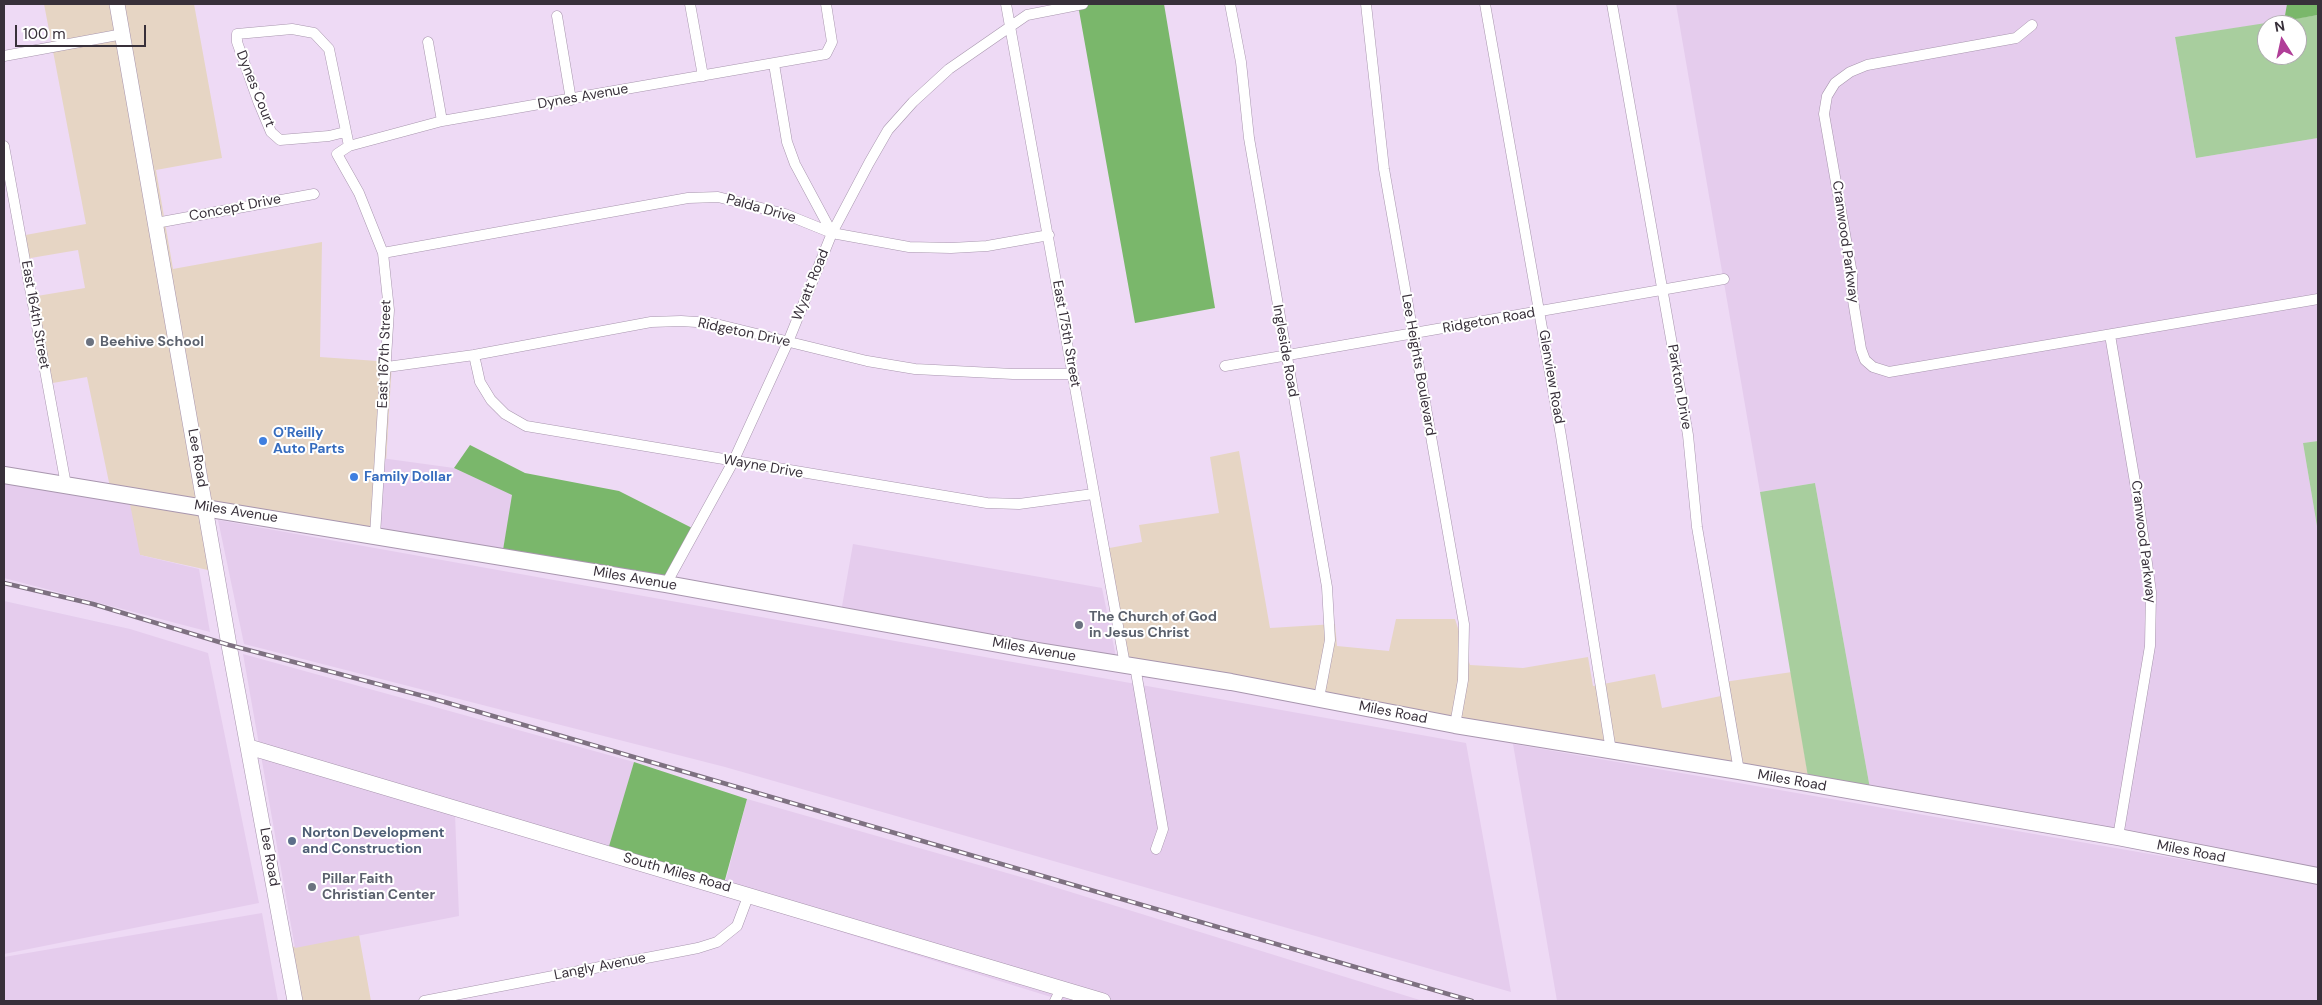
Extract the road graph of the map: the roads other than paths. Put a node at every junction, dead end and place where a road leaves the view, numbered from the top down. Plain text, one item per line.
1 (117, 4) edge
2 (690, 4) edge
3 (826, 4) edge
4 (1006, 4) edge
5 (1083, 4) edge
6 (1230, 4) edge
7 (1366, 4) edge
8 (1486, 4) edge
9 (1612, 4) edge
10 (557, 16) dead end
11 (2032, 24) dead end
12 (1010, 27) junction
13 (123, 34) junction
14 (428, 42) dead end
15 (4, 56) edge
16 (774, 64) junction
17 (703, 76) junction
18 (571, 100) junction
19 (442, 121) junction
20 (345, 132) junction
21 (4, 146) edge
22 (349, 146) junction
23 (337, 154) joint
24 (314, 194) dead end
25 (156, 223) junction
26 (832, 233) junction
27 (1049, 235) junction
28 (383, 252) junction
29 (1724, 279) dead end
30 (1662, 290) junction
31 (2318, 299) edge
32 (1539, 312) junction
33 (1413, 334) junction
34 (2110, 335) junction
35 (788, 342) junction
36 (474, 355) junction
37 (1286, 356) junction
38 (1225, 366) dead end
39 (387, 367) junction
40 (1073, 374) junction
41 (733, 462) junction
42 (4, 474) edge
43 (66, 485) junction
44 (1094, 494) junction
45 (206, 507) junction
46 (375, 534) junction
47 (666, 584) junction
48 (1130, 666) junction
49 (1266, 689) joint
50 (1319, 698) junction
51 (1455, 725) junction
52 (249, 747) junction
53 (1611, 751) junction
54 (1739, 771) junction
55 (2118, 838) junction
56 (1156, 849) dead end
57 (2318, 876) edge
58 (749, 894) junction
59 (1064, 995) edge
60 (295, 1001) edge
61 (424, 1001) edge
62 (1103, 1001) edge

1 - 13 main road, Lee Road
2 - 17 street
3 - 16 street, Dynes Avenue
4 - 12 street, East 175th Street
5 - 12 street, Wyatt Road
6 - 37 street, Ingleside Road
7 - 33 street, Lee Heights Boulevard
8 - 32 street, Glenview Road
9 - 30 street, Parkton Drive
10 - 18 street
11 - 34 street, Cranwood Parkway
12 - 26 street, Wyatt Road
12 - 27 street, East 175th Street
13 - 15 street
13 - 25 main road, Lee Road
14 - 19 street
16 - 17 street, Dynes Avenue
16 - 26 street
17 - 18 street, Dynes Avenue
18 - 19 street, Dynes Avenue
19 - 22 street, Dynes Avenue
20 - 20 street, Dynes Court
20 - 22 street, Dynes Court
21 - 43 street, East 164th Street
22 - 23 street, Dynes Avenue
23 - 28 street, East 167th Street
24 - 25 street, Concept Drive
25 - 45 main road, Lee Road
26 - 27 street, Palda Drive
26 - 28 street, Palda Drive
26 - 35 street, Wyatt Road
27 - 40 street, East 175th Street
28 - 39 street, East 167th Street
29 - 30 street, Ridgeton Road
30 - 32 street, Ridgeton Road
30 - 54 street, Parkton Drive
31 - 34 street, Cranwood Parkway
32 - 33 street, Ridgeton Road
32 - 53 street, Glenview Road
33 - 37 street, Ridgeton Road
33 - 51 street, Lee Heights Boulevard
34 - 55 street, Cranwood Parkway
35 - 36 street, Ridgeton Drive
35 - 40 street, Ridgeton Drive
35 - 41 street, Wyatt Road
36 - 39 street, Ridgeton Drive
36 - 41 street, Wayne Drive
37 - 38 street, Ridgeton Road
37 - 50 street, Ingleside Road
39 - 46 street, East 167th Street
40 - 44 street, East 175th Street
41 - 44 street, Wayne Drive
41 - 47 street, Wyatt Road
42 - 43 main road, Miles Avenue
43 - 45 main road, Miles Avenue
44 - 48 street, East 175th Street
45 - 46 main road, Miles Avenue
45 - 52 main road, Lee Road
46 - 47 main road, Miles Avenue
47 - 48 main road, Miles Avenue
48 - 49 main road, Miles Avenue
48 - 56 street, East 175th Street
49 - 50 main road, Miles Road
50 - 51 main road, Miles Road
51 - 53 main road, Miles Road
52 - 58 main road, South Miles Road
52 - 60 main road, Lee Road
53 - 54 main road, Miles Road
54 - 55 main road, Miles Road
55 - 57 main road, Miles Road
58 - 59 main road, South Miles Road
58 - 61 street, Langly Avenue
59 - 62 main road, South Miles Road

